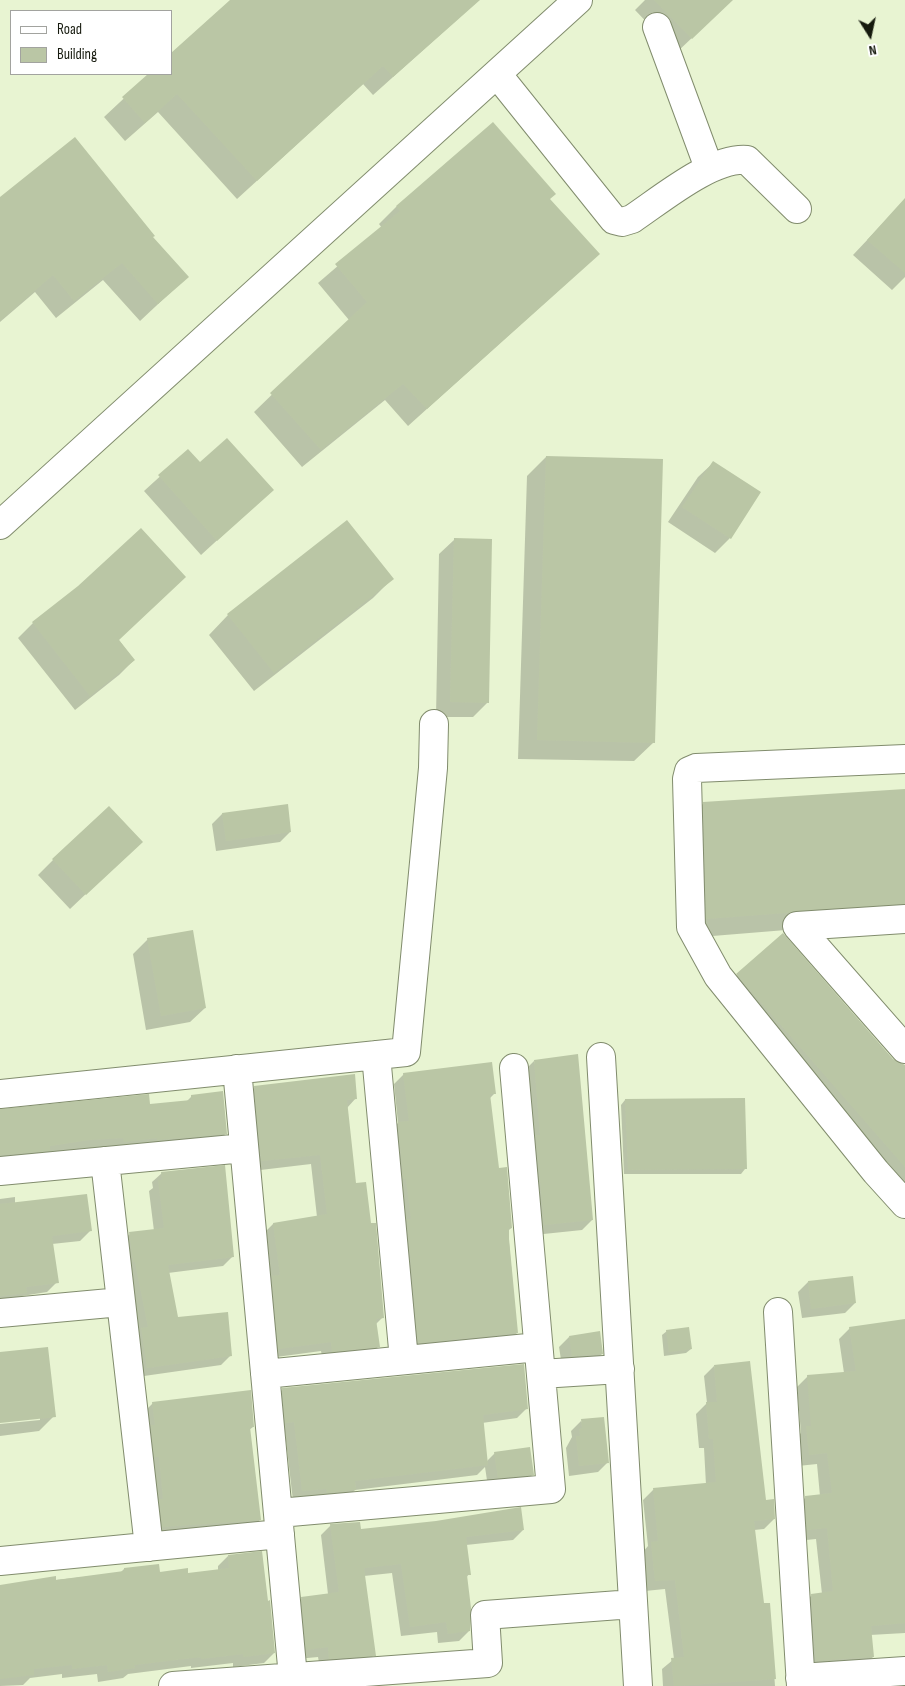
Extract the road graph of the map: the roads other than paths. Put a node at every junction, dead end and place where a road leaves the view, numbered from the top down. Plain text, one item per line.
1 (578, 0) edge
2 (657, 28) dead end
3 (497, 74) junction
4 (709, 168) junction
5 (797, 209) dead end
6 (0, 525) edge
7 (434, 724) dead end
8 (905, 759) edge
9 (905, 919) edge
10 (905, 1049) edge
11 (376, 1055) junction
12 (601, 1057) dead end
13 (514, 1068) dead end
14 (238, 1069) junction
15 (0, 1094) edge
16 (244, 1148) junction
17 (106, 1161) junction
18 (0, 1171) edge
19 (905, 1204) edge
20 (121, 1302) junction
21 (778, 1312) dead end
22 (0, 1313) edge
23 (538, 1347) junction
24 (404, 1360) junction
25 (620, 1369) junction
26 (265, 1374) junction
27 (541, 1374) junction
28 (279, 1524) junction
29 (148, 1547) junction
30 (0, 1561) edge
31 (633, 1604) junction
32 (905, 1671) edge
33 (293, 1677) junction
34 (801, 1682) edge
35 (262, 1683) edge
36 (173, 1686) edge
37 (638, 1686) edge

1 - 3 street
2 - 4 street
3 - 4 street
3 - 6 street
4 - 5 street
7 - 11 street
8 - 19 street
9 - 10 street
11 - 14 street
11 - 24 street
12 - 25 street
13 - 23 street
14 - 15 street
14 - 16 street
16 - 17 street
16 - 26 street
17 - 18 street
17 - 20 street
20 - 22 street
20 - 29 street
21 - 34 street
23 - 24 street
23 - 27 street
24 - 26 street
25 - 27 street
25 - 31 street
26 - 28 street
27 - 28 street
28 - 29 street
28 - 33 street
29 - 30 street
31 - 33 street
31 - 37 street
32 - 34 street
33 - 35 street
35 - 36 street

